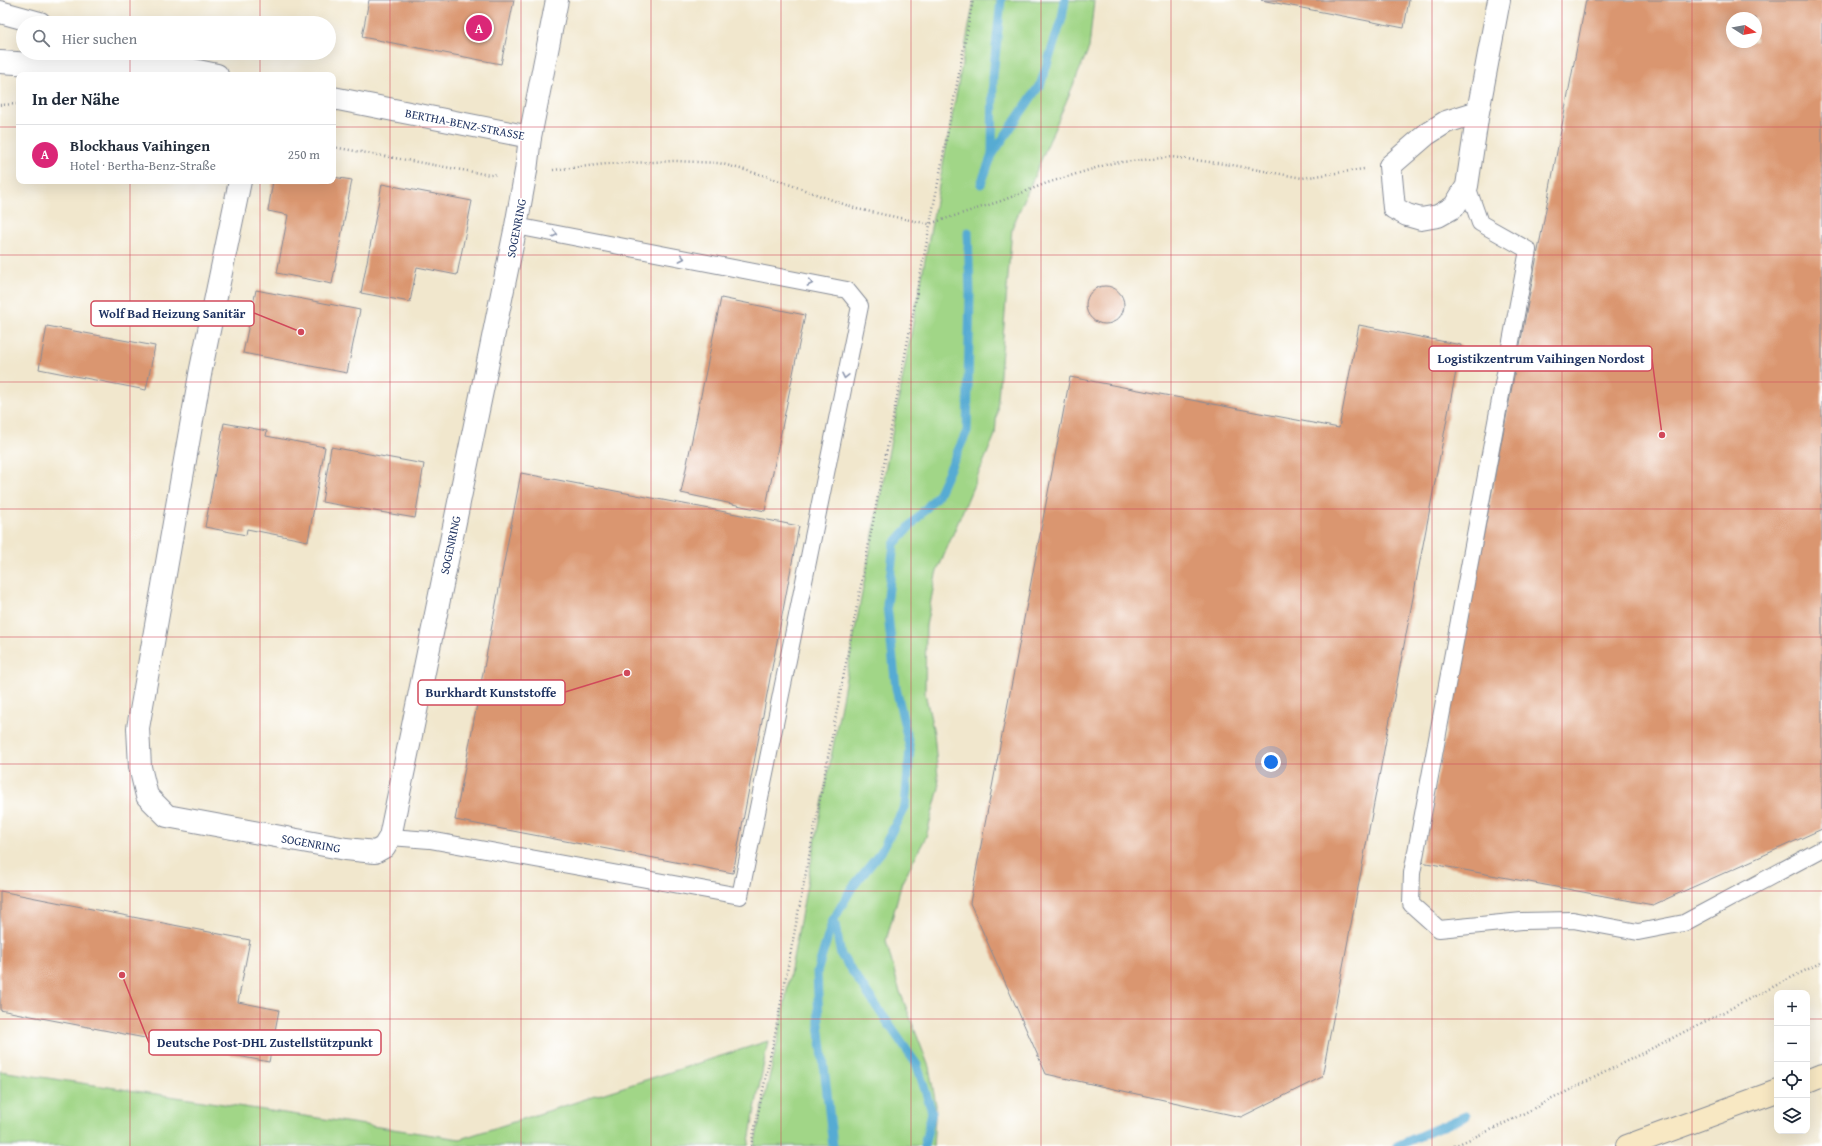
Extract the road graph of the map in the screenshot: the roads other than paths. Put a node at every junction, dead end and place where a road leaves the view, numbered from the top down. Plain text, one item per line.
1 (557, 0) edge
2 (1499, 0) edge
3 (0, 12) edge
4 (16, 16) edge
5 (150, 61) joint
6 (0, 62) edge
7 (203, 72) edge
8 (336, 99) edge
9 (1478, 112) junction
10 (530, 137) junction
11 (239, 184) edge
12 (1467, 186) junction
13 (516, 226) junction
14 (390, 837) junction
15 (1822, 849) edge
16 (1822, 1076) edge
17 (1810, 1080) edge
18 (1774, 1092) edge
19 (1627, 1146) edge

1 - 10 street, BERTHA-BENZ-STRASSE
2 - 9 street
3 - 4 street
5 - 6 street
5 - 7 street
8 - 10 street, BERTHA-BENZ-STRASSE
9 - 12 street
9 - 12 street
10 - 13 street, SOGENRING
11 - 14 street, SOGENRING
12 - 15 lane
13 - 14 street, SOGENRING
13 -> 14 lane
16 - 17 main road
18 - 19 main road

